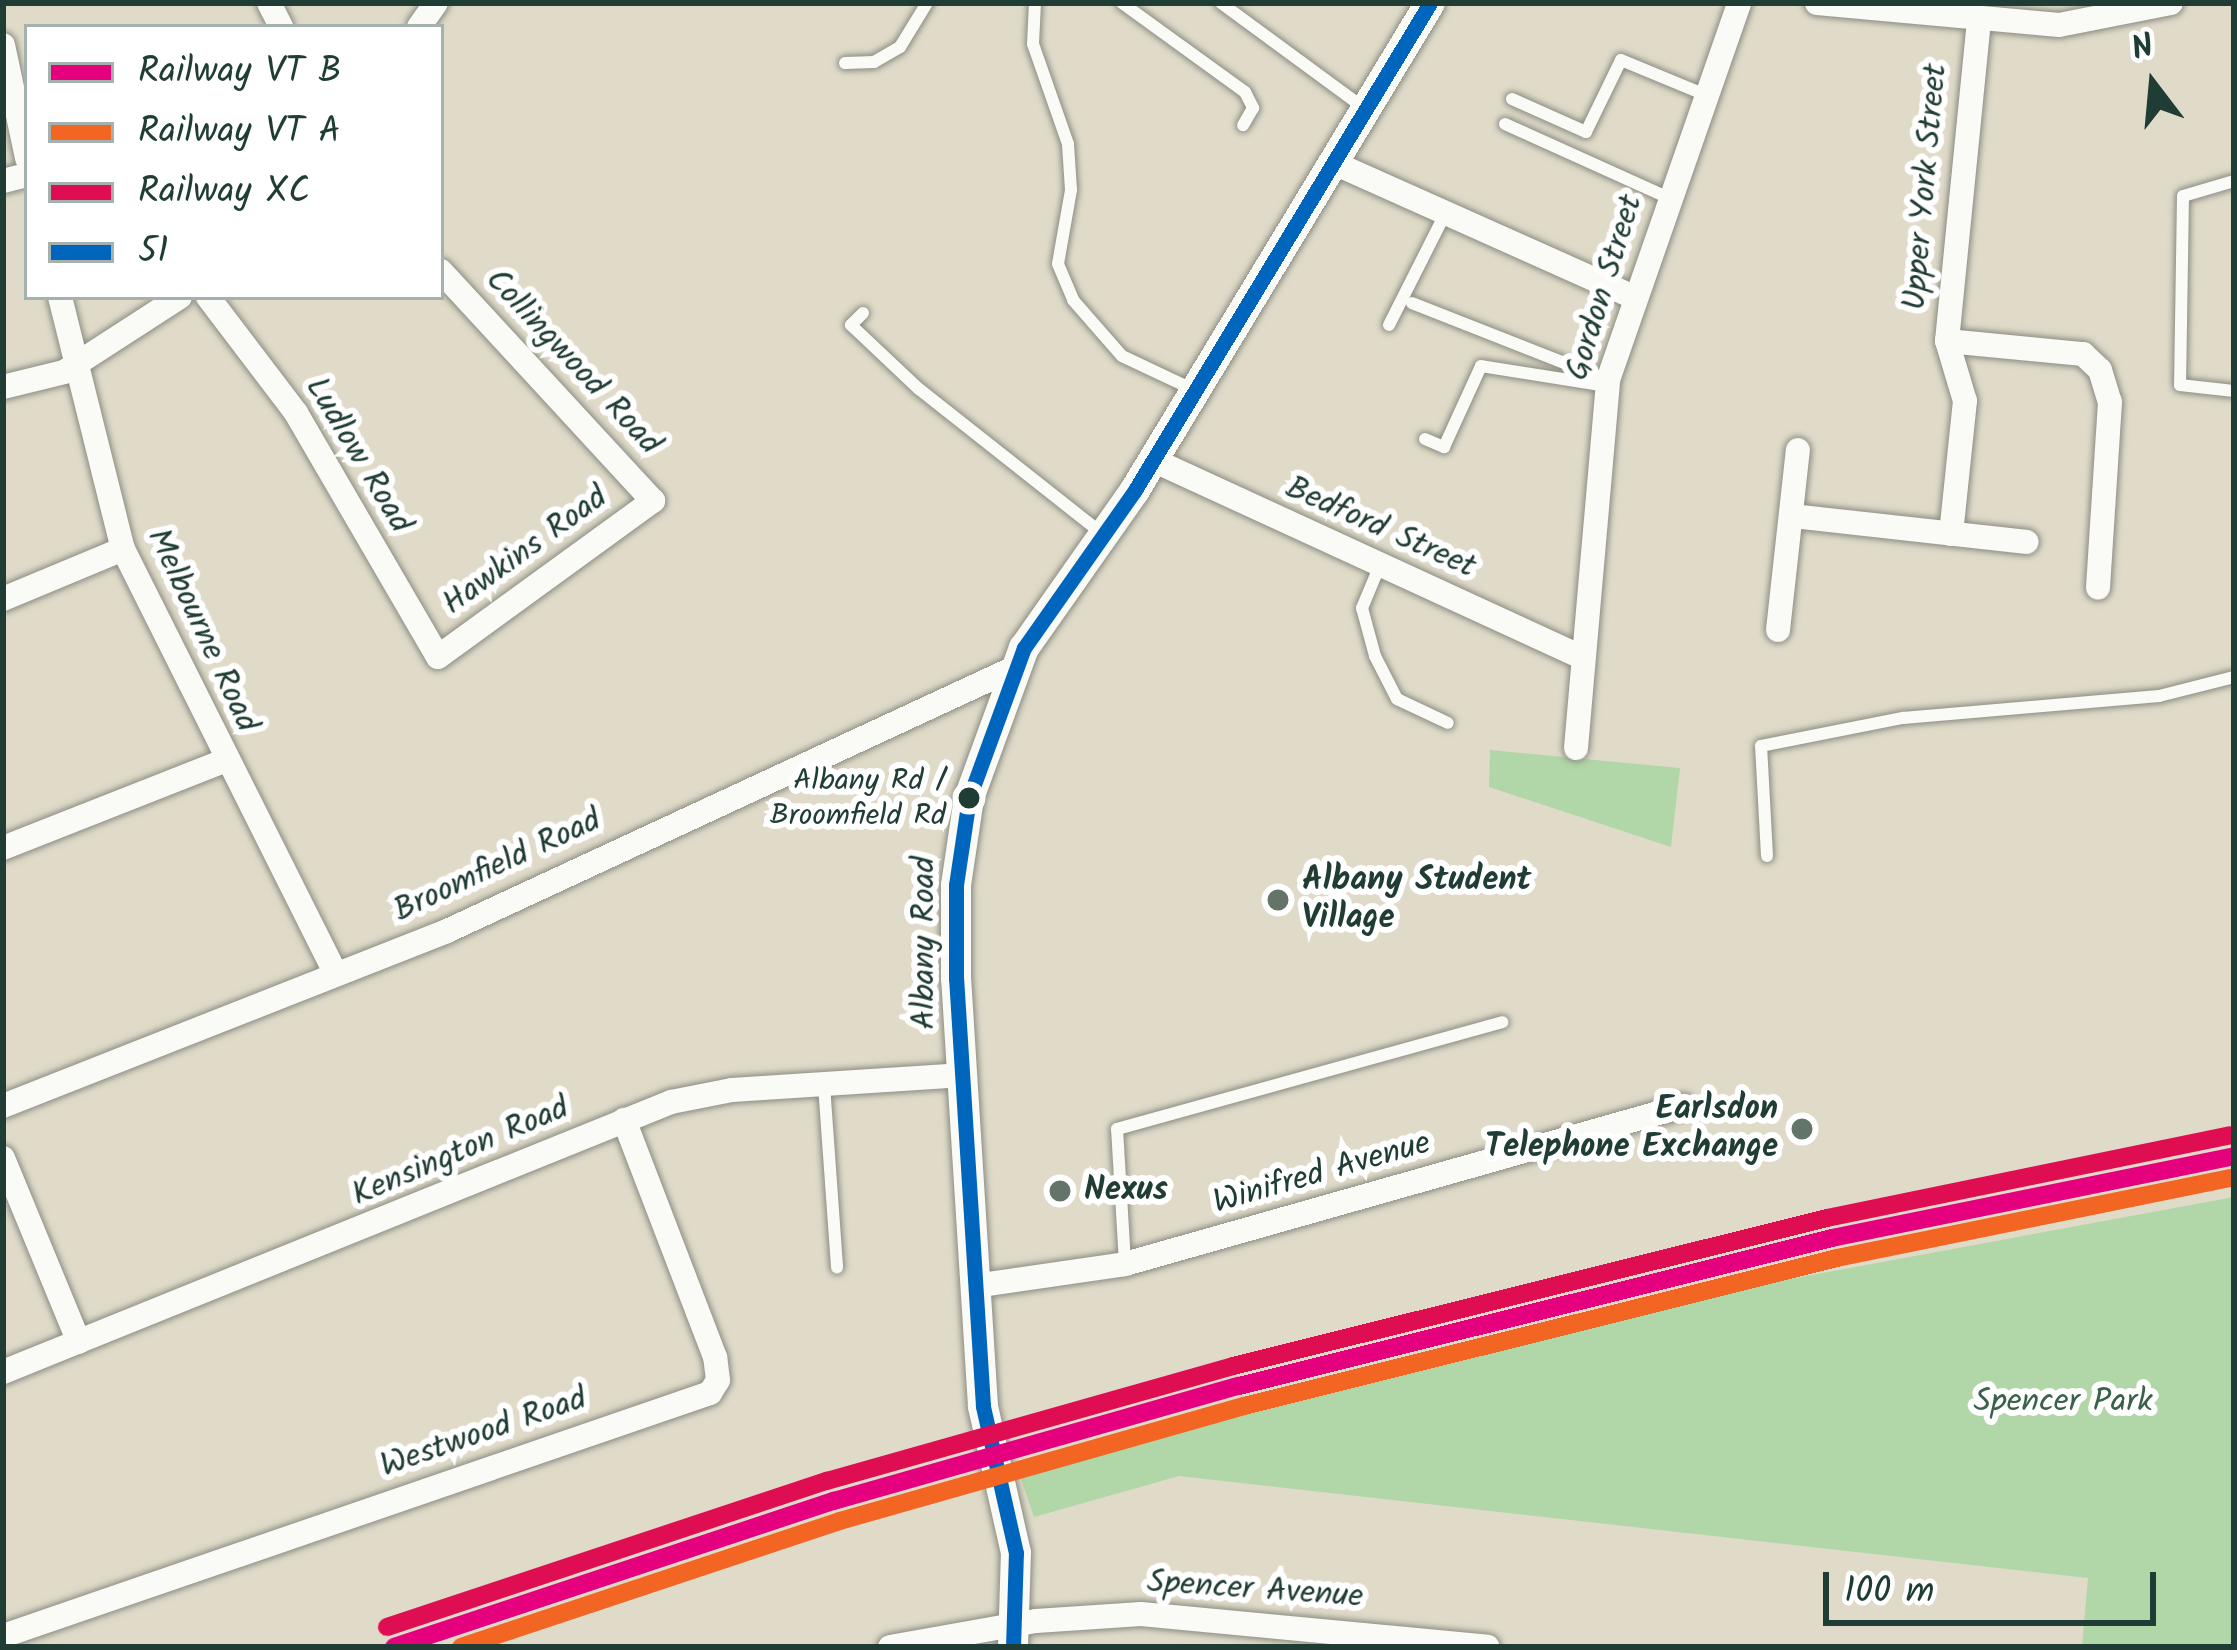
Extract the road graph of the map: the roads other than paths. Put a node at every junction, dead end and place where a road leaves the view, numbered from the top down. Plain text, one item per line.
1 (927, 3) edge
2 (1035, 3) edge
3 (1122, 3) edge
4 (1221, 3) edge
5 (1430, 3) edge
6 (1739, 3) edge
7 (1822, 4) edge
8 (2164, 4) edge
9 (1975, 14) edge
10 (2041, 14) edge
11 (3, 45) edge
12 (844, 63) dead end
13 (1703, 94) junction
14 (1512, 99) dead end
15 (1365, 109) junction
16 (1243, 124) dead end
17 (1505, 124) dead end
18 (24, 144) edge
19 (1334, 163) junction
20 (2234, 181) edge
21 (1667, 197) junction
22 (1445, 213) junction
23 (444, 274) edge
24 (1632, 296) junction
25 (61, 300) edge
26 (175, 300) edge
27 (210, 300) edge
28 (1412, 303) dead end
29 (863, 313) dead end
30 (1388, 325) dead end
31 (1947, 341) junction
32 (76, 363) junction
33 (1608, 383) junction
34 (3, 387) edge
35 (1196, 390) junction
36 (2234, 391) edge
37 (1425, 439) dead end
38 (1798, 450) dead end
39 (1154, 460) junction
40 (653, 501) joint
41 (1792, 515) junction
42 (1952, 534) junction
43 (1105, 535) junction
44 (2027, 542) dead end
45 (123, 549) junction
46 (1379, 565) junction
47 (2098, 588) dead end
48 (3, 599) edge
49 (1778, 630) dead end
50 (1580, 656) junction
51 (438, 657) joint
52 (1014, 668) junction
53 (2234, 676) edge
54 (1448, 723) dead end
55 (1576, 748) dead end
56 (226, 760) junction
57 (3, 848) edge
58 (1767, 856) dead end
59 (336, 974) junction
60 (1502, 1022) dead end
61 (964, 1075) junction
62 (824, 1084) junction
63 (3, 1106) edge
64 (1683, 1106) dead end
65 (624, 1120) junction
66 (3, 1158) edge
67 (1125, 1264) junction
68 (837, 1268) dead end
69 (975, 1286) junction
70 (79, 1342) junction
71 (3, 1372) edge
72 (3, 1636) edge
73 (1015, 1636) edge
74 (890, 1647) edge
75 (1487, 1647) edge

1 - 12 lane
2 - 35 lane
3 - 16 lane
4 - 15 lane
5 - 15 street, Albany Road
6 - 13 street, Gordon Street
7 - 9 street
8 - 10 street
9 - 10 street
9 - 31 street, Upper York Street
11 - 18 street
13 - 14 lane
13 - 21 street, Gordon Street
15 - 19 street, Albany Road
17 - 21 lane
19 - 22 street
19 - 35 street, Albany Road
20 - 36 lane
21 - 24 street, Gordon Street
22 - 24 street
22 - 30 lane
23 - 40 street, Collingwood Road
24 - 33 street, Gordon Street
25 - 32 street, Melbourne Road
26 - 32 street
27 - 51 street, Ludlow Road
28 - 33 lane
29 - 43 lane
31 - 42 street
31 - 47 street, Upper York Street
32 - 34 street
32 - 45 street, Melbourne Road
33 - 37 lane
33 - 50 street, Gordon Street
35 - 39 street, Albany Road
38 - 41 street
39 - 43 street, Albany Road
39 - 46 street, Bedford Street
40 - 51 street, Hawkins Road
41 - 42 street
41 - 49 street
42 - 44 street
43 - 52 street, Albany Road
45 - 48 street
45 - 56 street, Melbourne Road
46 - 50 street, Bedford Street
46 - 54 lane
50 - 55 street, Gordon Street
52 - 59 street, Broomfield Road
52 - 61 street, Albany Road
53 - 58 lane
56 - 57 street
56 - 59 street, Melbourne Road
59 - 63 street, Broomfield Road
60 - 67 lane
61 - 62 street, Kensington Road
61 - 69 street, Albany Road
62 - 65 street, Kensington Road
62 - 68 lane
64 - 67 street, Winifred Avenue
65 - 70 street, Kensington Road
65 - 72 street, Westwood Road
66 - 70 street
67 - 69 street, Winifred Avenue
69 - 73 street, Albany Road
70 - 71 street, Kensington Road
73 - 74 street, Spencer Avenue
73 - 75 street, Spencer Avenue

